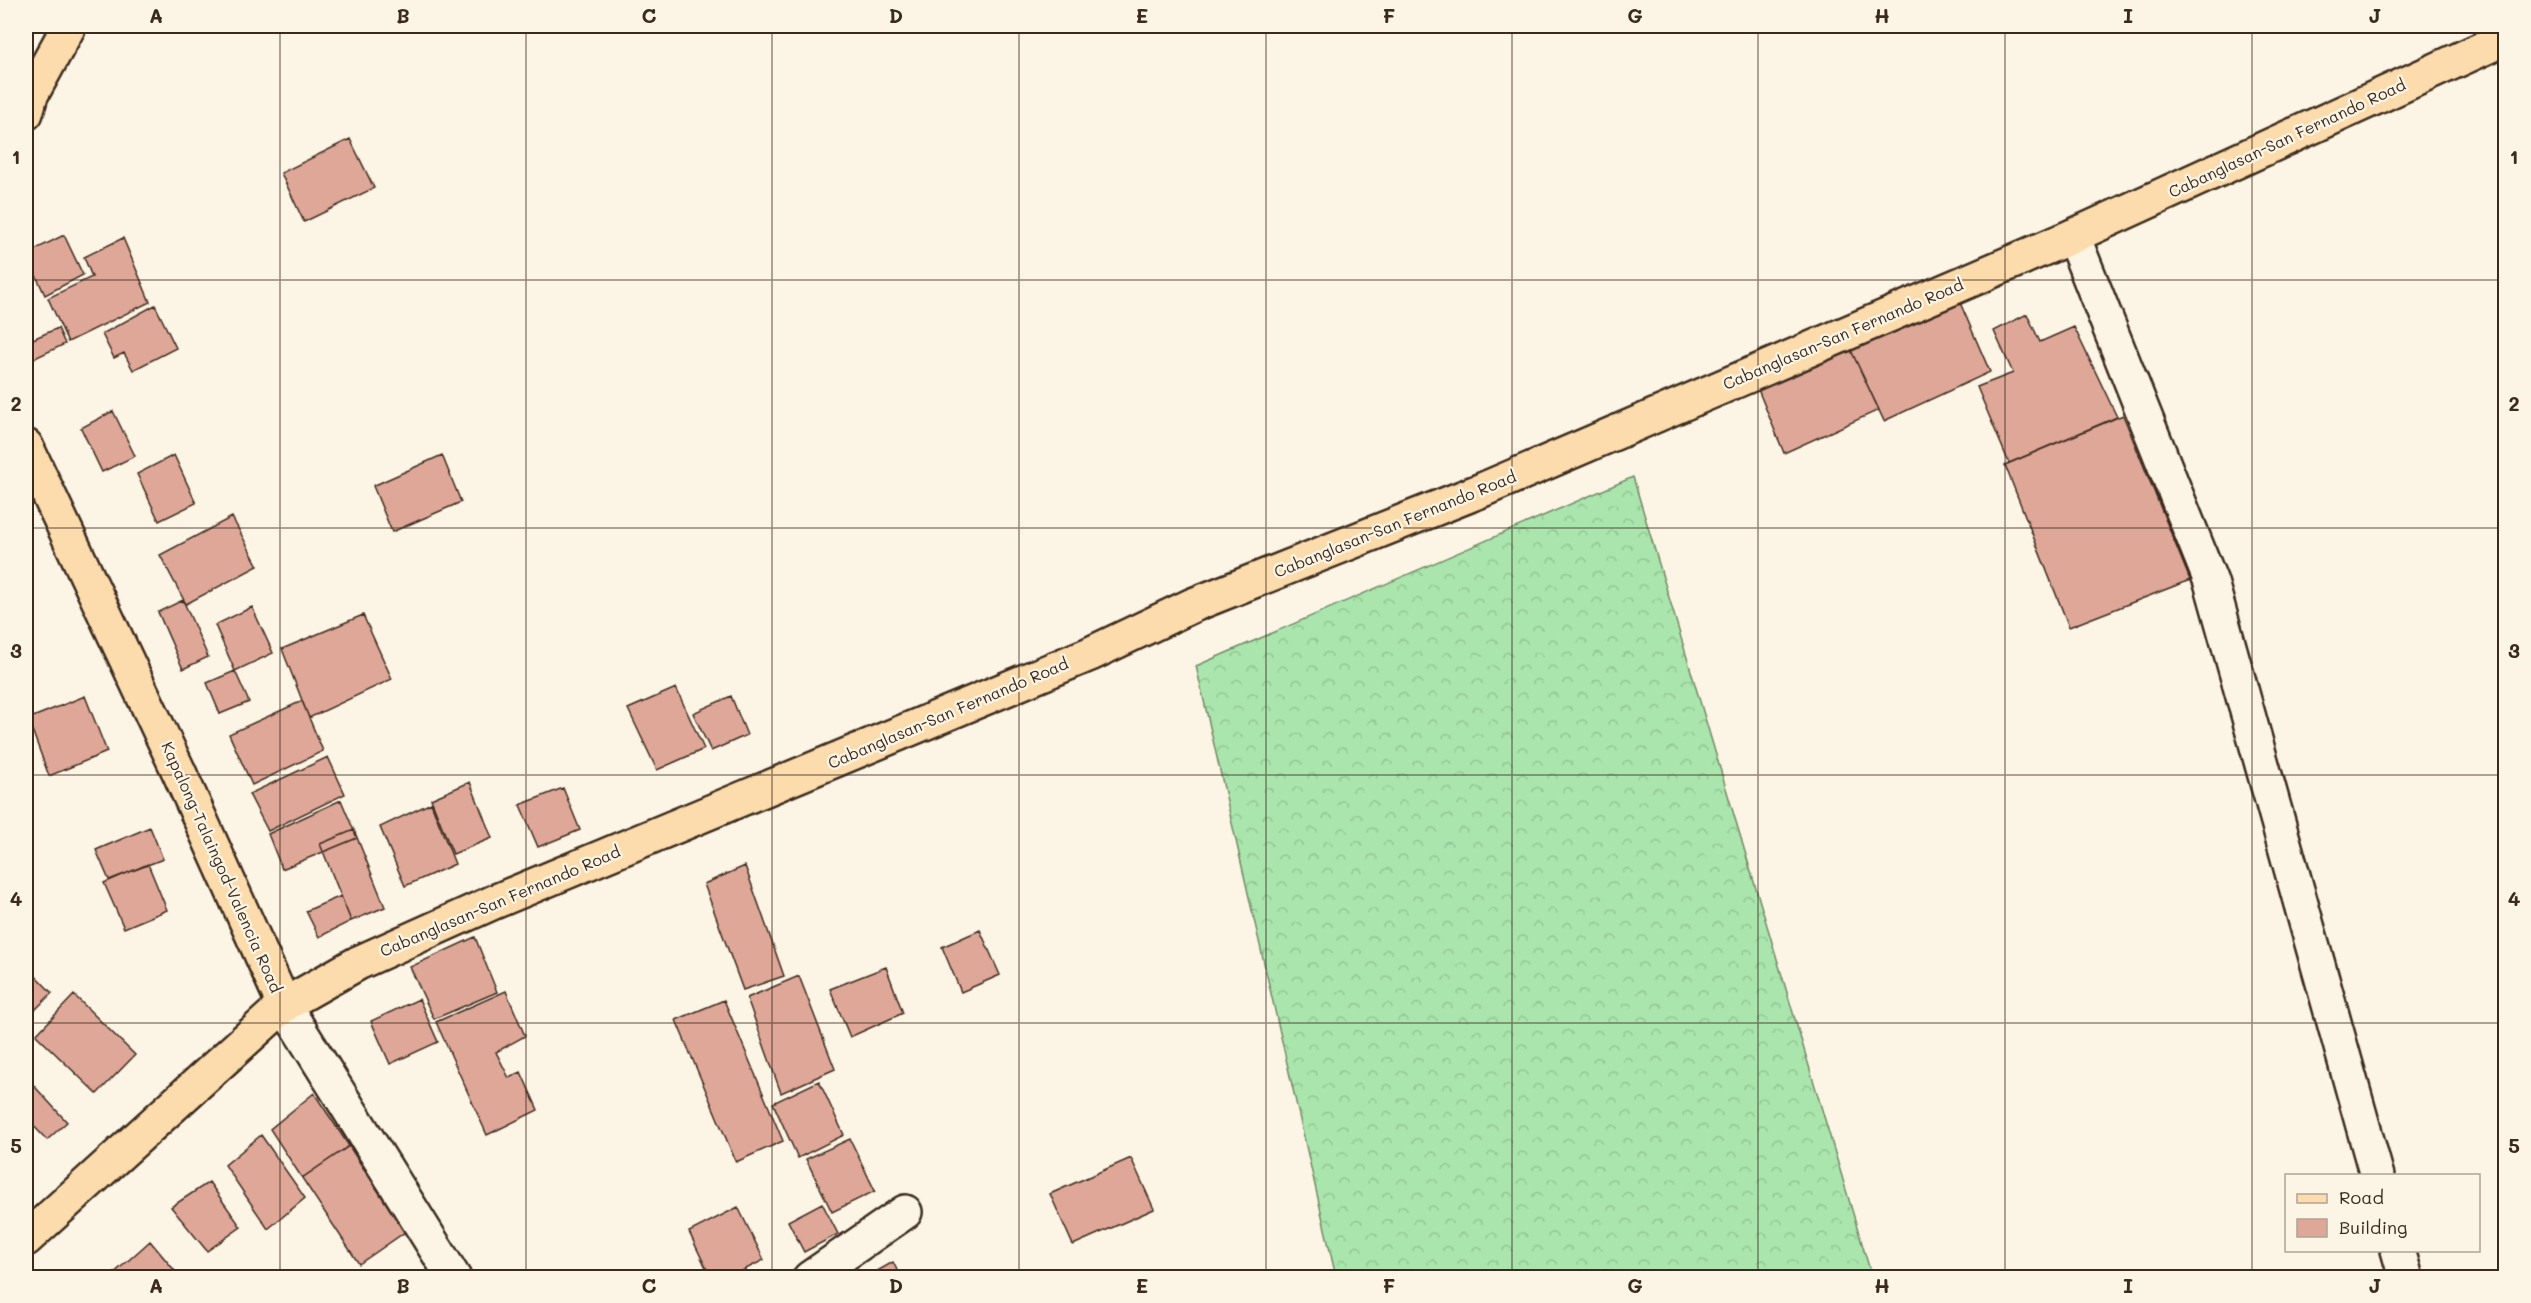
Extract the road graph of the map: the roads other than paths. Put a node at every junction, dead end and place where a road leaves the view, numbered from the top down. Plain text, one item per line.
1 (69, 26) edge
2 (2505, 38) edge
3 (26, 113) edge
4 (2073, 236) junction
5 (26, 446) edge
6 (284, 1005) junction
7 (2376, 1174) edge
8 (905, 1212) dead end
9 (26, 1239) edge
10 (2398, 1252) edge
11 (454, 1278) edge
12 (810, 1278) edge
13 (2406, 1278) edge

1 - 3 main road
2 - 4 main road, Cabanglasan-San Fernando Road
4 - 6 main road, Cabanglasan-San Fernando Road
4 - 7 street
5 - 6 main road, Kapalong-Talaingod-Valencia Road
6 - 9 main road, Kapalong-Talaingod-Valencia Road
6 - 11 street
8 - 12 street
10 - 13 street

